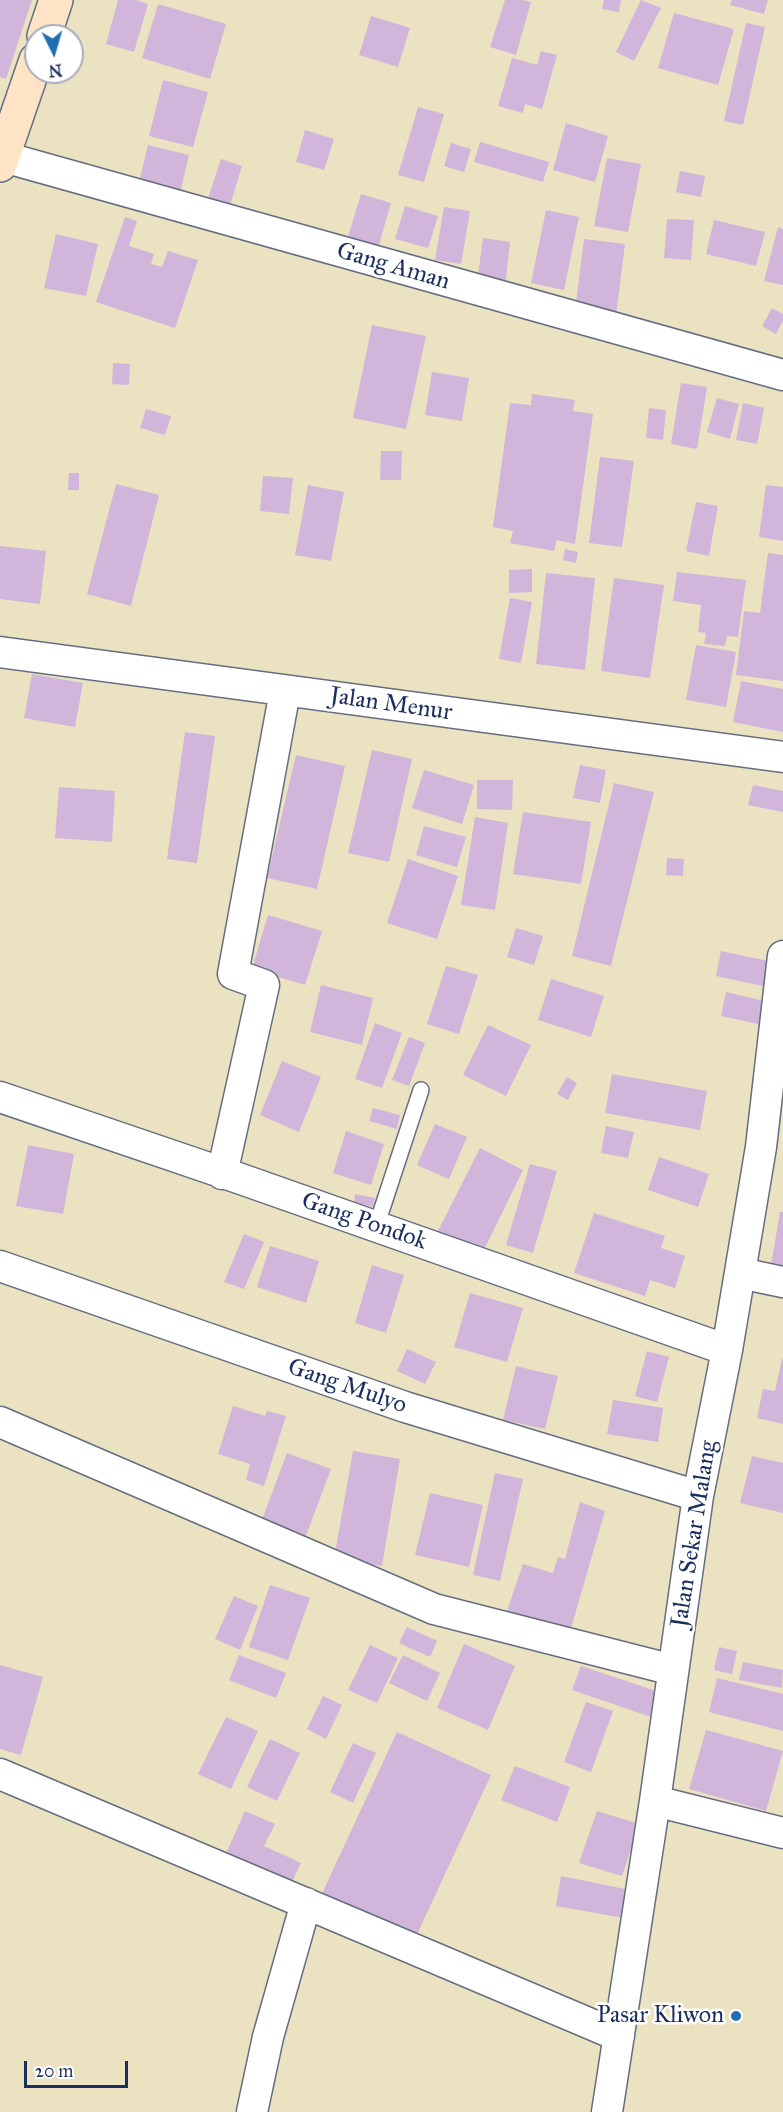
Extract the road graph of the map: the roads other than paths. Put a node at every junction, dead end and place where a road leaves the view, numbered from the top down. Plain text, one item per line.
1 (56, 0) edge
2 (48, 24) edge
3 (28, 84) edge
4 (1, 160) edge
5 (783, 375) edge
6 (0, 652) edge
7 (285, 691) junction
8 (783, 757) edge
9 (783, 956) edge
10 (421, 1090) dead end
11 (0, 1097) edge
12 (222, 1174) junction
13 (376, 1227) junction
14 (0, 1266) edge
15 (740, 1273) junction
16 (783, 1282) edge
17 (727, 1350) junction
18 (0, 1422) edge
19 (698, 1496) junction
20 (673, 1671) junction
21 (0, 1774) edge
22 (655, 1801) junction
23 (783, 1833) edge
24 (306, 1903) junction
25 (619, 2036) junction
26 (252, 2112) edge
27 (607, 2112) edge

1 - 2 main road
3 - 4 main road
4 - 5 street, Gang Aman
6 - 7 street, Jalan Menur
7 - 8 street, Jalan Menur
7 - 12 street
9 - 15 street, Jalan Sekar Malang
10 - 13 lane
11 - 12 street, Gang Pondok
12 - 13 street, Gang Pondok
13 - 17 street, Gang Pondok
14 - 19 street, Gang Mulyo
15 - 16 street
15 - 17 street, Jalan Sekar Malang
17 - 19 street, Jalan Sekar Malang
18 - 20 street
19 - 20 street, Jalan Sekar Malang
20 - 22 street, Jalan Sekar Malang
21 - 24 street
22 - 23 street
22 - 25 street, Jalan Sekar Malang
24 - 25 street
24 - 26 street
25 - 27 street, Jalan Sekar Malang

